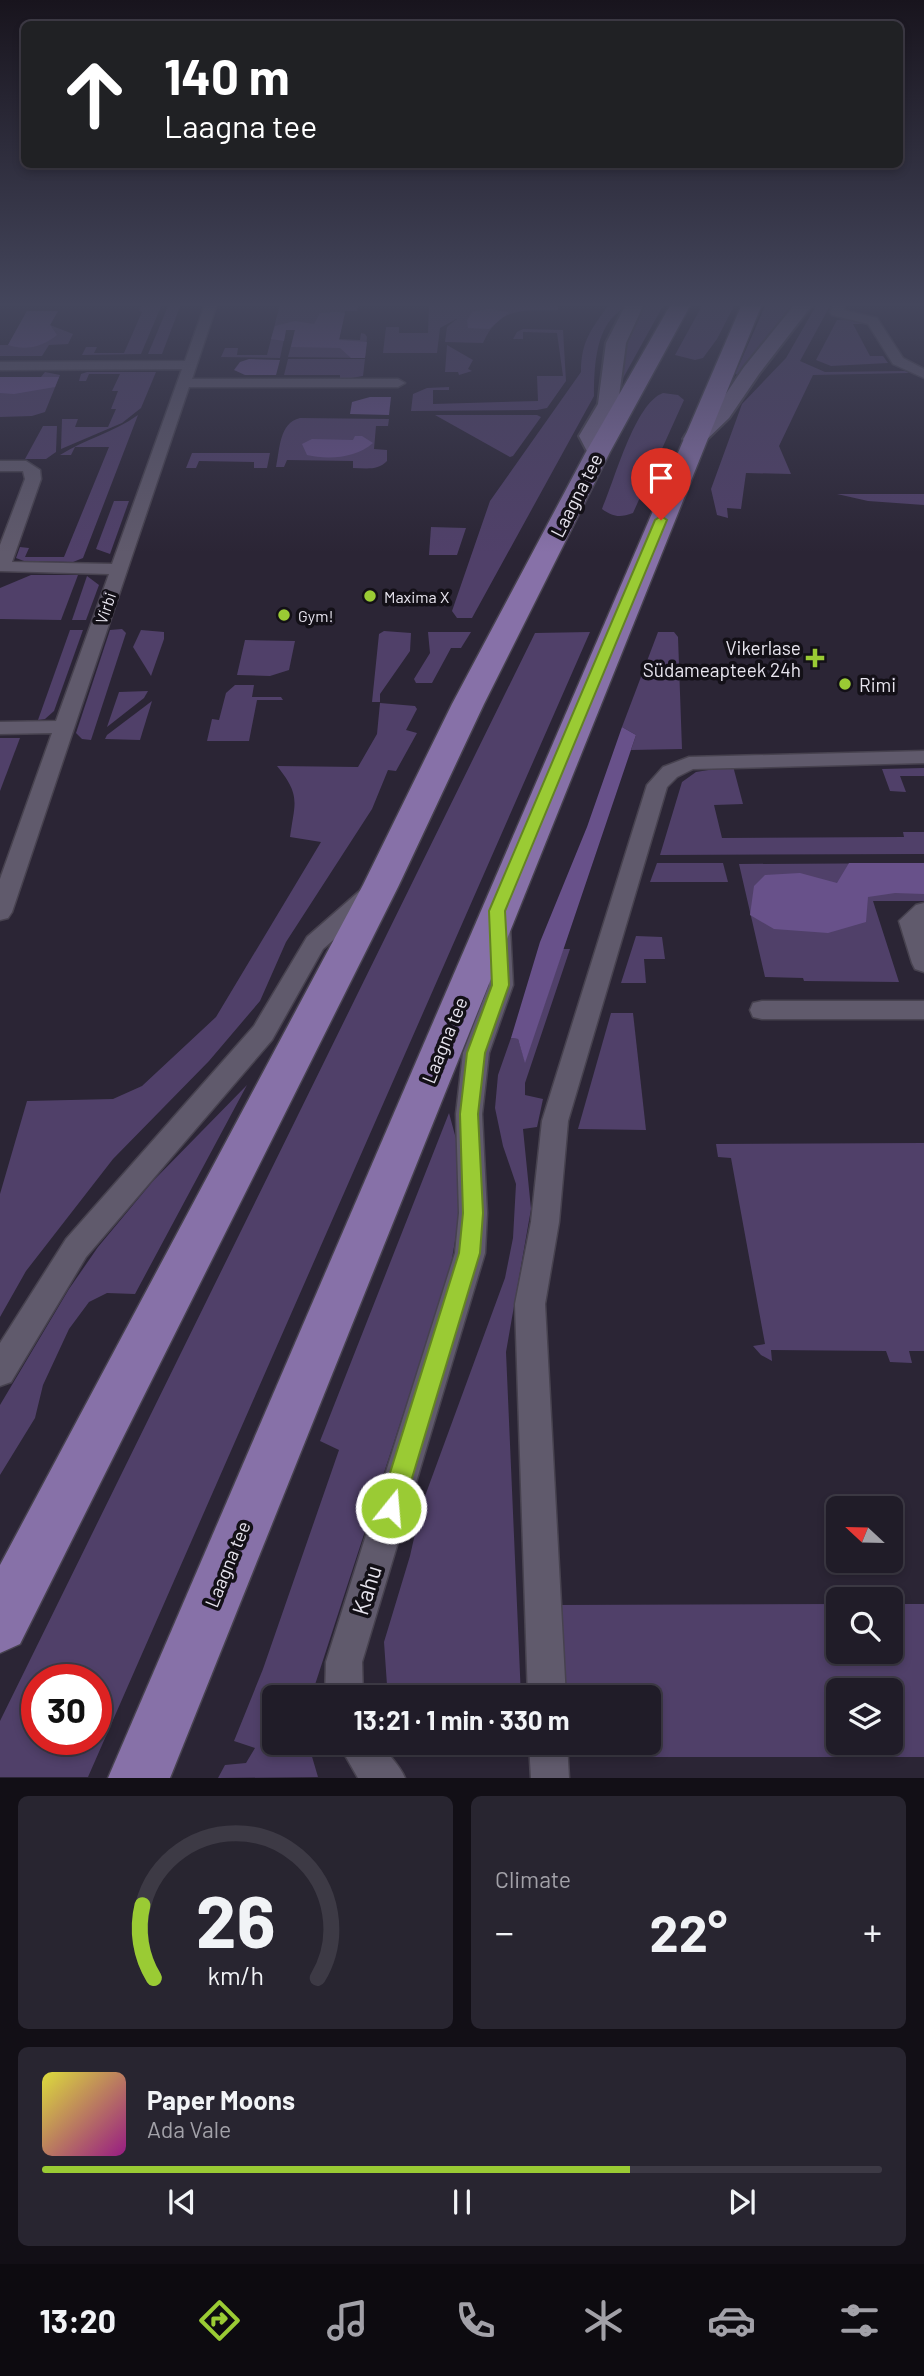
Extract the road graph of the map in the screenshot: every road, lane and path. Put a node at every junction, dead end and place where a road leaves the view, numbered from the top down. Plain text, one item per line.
1 (184, 387) edge
2 (610, 387) edge
3 (634, 387) edge
4 (716, 387) edge
5 (740, 387) edge
6 (694, 439) junction
7 (598, 452) junction
8 (0, 466) edge
9 (118, 569) junction
10 (64, 727) junction
11 (0, 728) edge
12 (924, 757) edge
13 (381, 885) junction
14 (497, 911) junction
15 (924, 911) edge
16 (0, 912) edge
17 (924, 963) edge
18 (762, 1010) dead end
19 (924, 1010) edge
20 (0, 1371) edge
21 (0, 1624) edge
22 (344, 1685) edge
23 (546, 1685) edge
24 (365, 1755) edge
25 (549, 1755) edge
26 (139, 1777) edge
27 (386, 1777) edge
28 (550, 1777) edge

1 - 9 street, Virbi
2 - 7 street
3 - 7 main road, Laagna tee
4 - 6 main road, Laagna tee
5 - 6 street
6 - 14 main road, Laagna tee
7 - 13 main road, Laagna tee
8 - 9 street
9 - 10 street, Virbi
10 - 11 street
10 - 16 street, Virbi
12 - 23 street
13 - 20 street
13 - 21 main road, Laagna tee
14 - 22 street, Kahu
14 - 26 main road, Laagna tee
15 - 17 street
18 - 19 street
24 - 27 street
25 - 28 street

